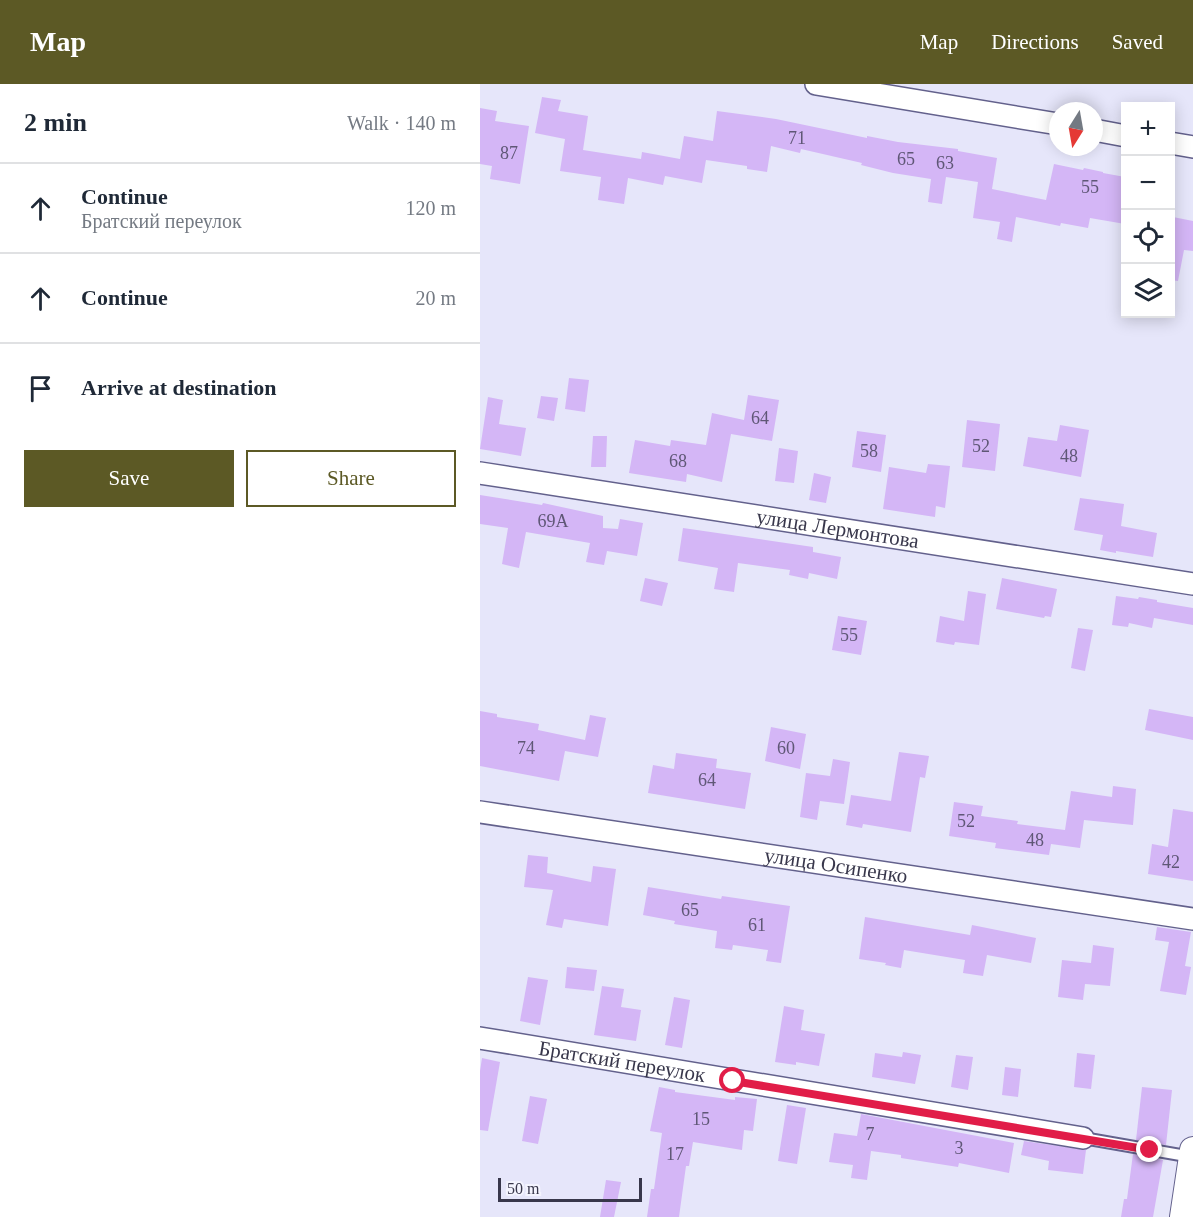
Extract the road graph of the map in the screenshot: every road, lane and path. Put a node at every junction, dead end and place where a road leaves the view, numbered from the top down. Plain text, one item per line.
1 (816, 84) edge
2 (1049, 123) edge
3 (1103, 132) edge
4 (1121, 135) edge
5 (1175, 144) edge
6 (1193, 147) edge
7 (480, 473) edge
8 (1193, 584) edge
9 (480, 812) edge
10 (1193, 919) edge
11 (480, 1038) edge
12 (1083, 1138) joint
13 (1192, 1153) edge
14 (1183, 1217) edge

1 - 2 street
3 - 4 street
5 - 6 street
7 - 8 street, улица Лермонтова
9 - 10 street, улица Осипенко
11 - 12 street, Братский переулок
12 - 13 lane
13 - 14 street

